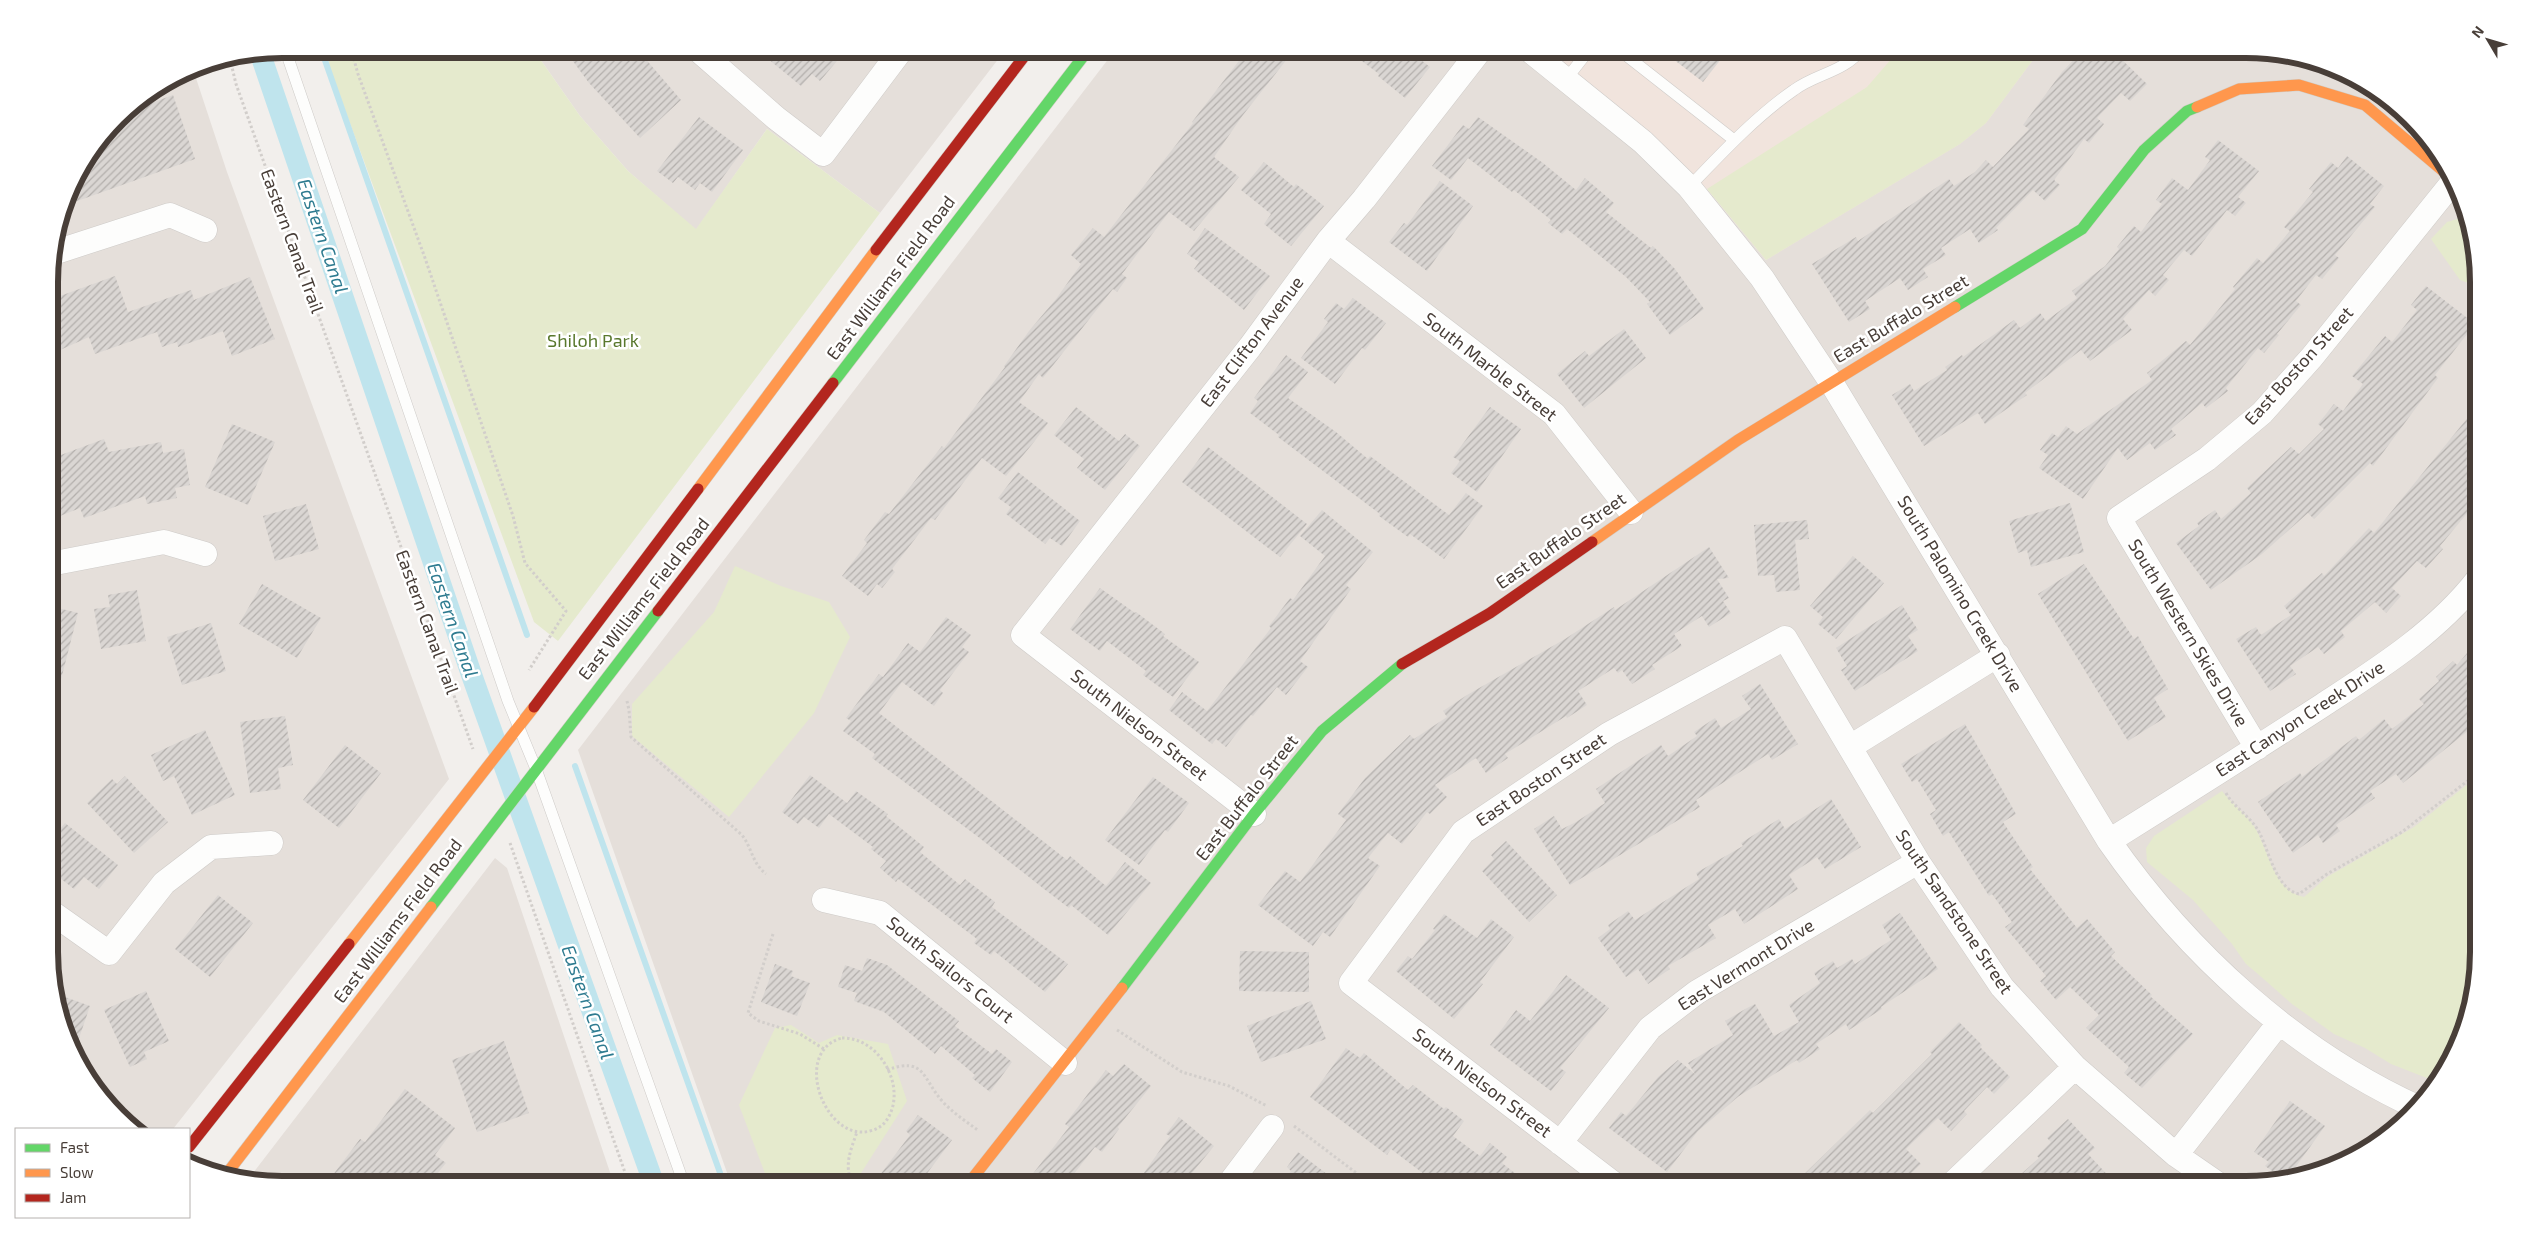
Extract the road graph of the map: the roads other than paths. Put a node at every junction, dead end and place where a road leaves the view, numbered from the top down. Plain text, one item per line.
1 (289, 58) edge
2 (707, 58) edge
3 (895, 58) edge
4 (1023, 58) edge
5 (1082, 58) edge
6 (1474, 58) edge
7 (1540, 58) edge
8 (1583, 58) edge
9 (1629, 58) edge
10 (1855, 58) edge
11 (1567, 78) junction
12 (1734, 140) junction
13 (2441, 169) edge
14 (2449, 186) edge
15 (1689, 187) junction
16 (205, 230) dead end
17 (1328, 241) junction
18 (59, 250) edge
19 (1831, 382) junction
20 (1631, 512) junction
21 (2119, 518) joint
22 (205, 554) dead end
23 (58, 562) edge
24 (2470, 590) edge
25 (1023, 635) joint
26 (1785, 638) joint
27 (1998, 655) junction
28 (518, 727) junction
29 (1850, 747) junction
30 (2257, 748) junction
31 (536, 769) junction
32 (1254, 814) junction
33 (2109, 841) junction
34 (271, 843) dead end
35 (1918, 862) junction
36 (824, 900) dead end
37 (58, 917) edge
38 (1351, 983) joint
39 (2278, 1023) junction
40 (1065, 1064) junction
41 (2075, 1067) junction
42 (2410, 1104) edge
43 (1277, 1119) road end
44 (1560, 1143) junction
45 (190, 1146) edge
46 (2173, 1166) junction
47 (230, 1169) edge
48 (681, 1176) edge
49 (974, 1176) edge
50 (1235, 1176) edge
51 (1603, 1176) edge
52 (1960, 1176) edge
53 (2198, 1176) edge

1 - 28 lane
2 - 3 street
4 - 28 main road, East Williams Field Road
5 - 31 main road, East Williams Field Road
6 - 17 street, East Clifton Avenue
7 - 11 street, South Palomino Creek Drive
8 - 11 lane
9 - 12 lane
10 - 12 lane
11 - 15 street, South Palomino Creek Drive
12 - 15 lane
13 - 19 main road, East Buffalo Street
14 - 21 street, East Boston Street
15 - 19 street, South Palomino Creek Drive
16 - 18 street
17 - 20 street, South Marble Street
17 - 25 street, East Clifton Avenue
19 - 20 main road, East Buffalo Street
19 - 27 street, South Palomino Creek Drive
20 - 32 main road, East Buffalo Street
21 - 30 street, South Western Skies Drive
22 - 23 street
24 - 30 street, East Canyon Creek Drive
25 - 32 street, South Nielson Street
26 - 29 street, South Sandstone Street
26 - 38 street, East Boston Street
27 - 29 street
27 - 33 street, South Palomino Creek Drive
28 - 31 lane
28 - 45 main road, East Williams Field Road
29 - 35 street, South Sandstone Street
30 - 33 street, East Canyon Creek Drive
31 - 47 main road, East Williams Field Road
31 - 48 lane
32 - 40 main road, East Buffalo Street
33 - 39 street, South Palomino Creek Drive
34 - 37 street
35 - 41 street, South Sandstone Street
35 - 44 street, East Vermont Drive
36 - 40 street, South Sailors Court
38 - 44 street, South Nielson Street
39 - 42 street, South Palomino Creek Drive
39 - 46 street
40 - 49 main road, East Buffalo Street
41 - 46 street, South Sandstone Street
41 - 52 street
43 - 50 street
44 - 51 street, South Nielson Street
46 - 53 street, South Sandstone Street

